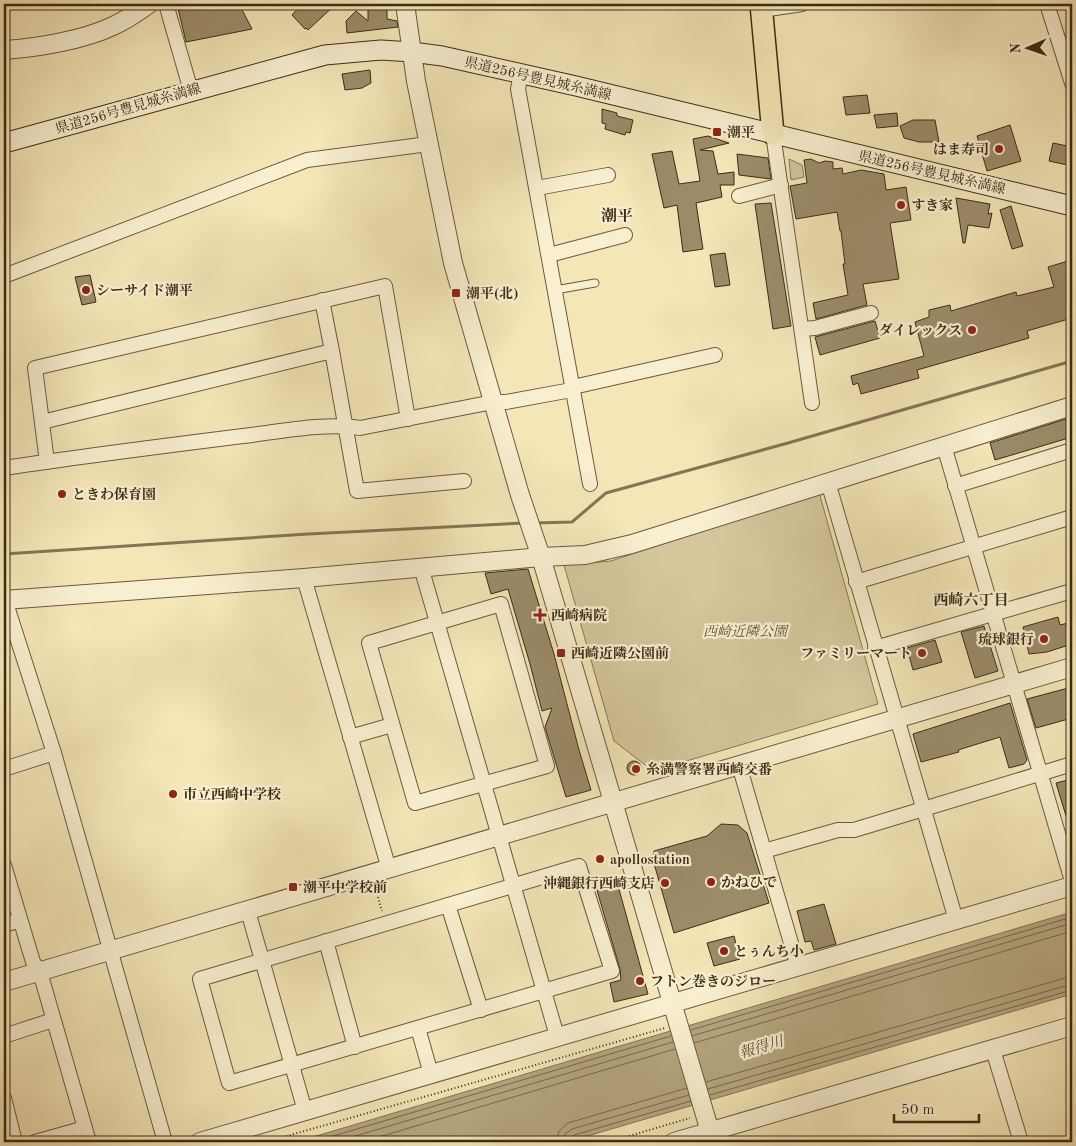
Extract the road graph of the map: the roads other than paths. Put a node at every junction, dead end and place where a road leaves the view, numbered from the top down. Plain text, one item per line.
1 (149, 4) edge
2 (166, 4) edge
3 (405, 4) edge
4 (802, 4) edge
5 (1047, 4) edge
6 (761, 7) edge
7 (4, 50) edge
8 (412, 52) junction
9 (520, 73) junction
10 (1072, 83) edge
11 (191, 91) junction
12 (774, 134) junction
13 (4, 144) edge
14 (428, 144) junction
15 (608, 174) dead end
16 (780, 185) junction
17 (537, 188) junction
18 (739, 196) dead end
19 (1072, 206) edge
20 (625, 236) dead end
21 (549, 255) junction
22 (4, 276) edge
23 (595, 283) dead end
24 (555, 290) junction
25 (322, 300) junction
26 (871, 313) dead end
27 (802, 329) junction
28 (332, 351) junction
29 (715, 356) dead end
30 (574, 387) junction
31 (493, 402) junction
32 (812, 403) dead end
33 (1072, 406) edge
34 (408, 419) junction
35 (42, 422) junction
36 (346, 425) junction
37 (944, 446) junction
38 (1072, 450) edge
39 (47, 462) junction
40 (4, 468) edge
41 (464, 481) dead end
42 (828, 482) junction
43 (590, 484) dead end
44 (955, 486) junction
45 (1072, 517) edge
46 (974, 547) junction
47 (541, 557) junction
48 (421, 567) junction
49 (304, 578) junction
50 (856, 582) junction
51 (1072, 591) edge
52 (4, 600) edge
53 (993, 614) junction
54 (438, 624) junction
55 (875, 648) junction
56 (1072, 667) edge
57 (1014, 684) junction
58 (896, 719) junction
59 (392, 725) junction
60 (350, 737) junction
61 (54, 753) junction
62 (1072, 764) edge
63 (739, 765) junction
64 (4, 768) edge
65 (1040, 773) junction
66 (484, 783) junction
67 (613, 803) junction
68 (923, 808) junction
69 (499, 837) junction
70 (764, 851) junction
71 (4, 865) edge
72 (389, 869) junction
73 (1072, 881) edge
74 (513, 885) junction
75 (1072, 886) edge
76 (448, 904) junction
77 (248, 910) junction
78 (20, 920) junction
79 (956, 920) junction
80 (4, 925) edge
81 (326, 941) junction
82 (110, 951) junction
83 (262, 960) junction
84 (798, 967) junction
85 (40, 972) junction
86 (4, 982) edge
87 (544, 991) junction
88 (672, 1003) junction
89 (481, 1010) junction
90 (53, 1020) junction
91 (1072, 1026) edge
92 (418, 1028) junction
93 (4, 1036) edge
94 (557, 1036) junction
95 (355, 1047) junction
96 (993, 1050) junction
97 (292, 1066) junction
98 (431, 1074) junction
99 (4, 1098) edge
100 (305, 1111) junction
101 (85, 1128) junction
102 (712, 1137) edge
103 (15, 1142) edge
104 (35, 1142) edge
105 (89, 1142) edge
106 (165, 1142) edge
107 (200, 1142) edge
108 (674, 1142) edge
109 (1021, 1142) edge

1 - 7 street
2 - 11 street
3 - 8 street
4 - 6 street
5 - 10 street
6 - 12 main road
8 - 9 main road, 県道256号豊見城糸満線
8 - 11 main road, 県道256号豊見城糸満線
8 - 14 street
9 - 12 main road, 県道256号豊見城糸満線
9 - 17 street
11 - 13 main road, 県道256号豊見城糸満線
12 - 16 street
12 - 19 main road, 県道256号豊見城糸満線
14 - 22 street
14 - 31 street
15 - 17 street
16 - 18 street
16 - 27 street
17 - 21 street
20 - 21 street
21 - 24 street
23 - 24 lane
24 - 30 street
25 - 28 street
25 - 34 street
25 - 35 street
26 - 27 street
27 - 32 street
28 - 35 street
28 - 36 street
29 - 30 street
30 - 31 street
30 - 43 street
31 - 34 street
31 - 47 street
33 - 37 street
34 - 36 street
35 - 39 street
36 - 39 street
36 - 41 street
37 - 42 street
37 - 44 street
38 - 44 street
39 - 40 street
42 - 47 street
42 - 50 street
44 - 46 street
45 - 46 street
46 - 50 street
46 - 53 street
47 - 48 street
47 - 67 street
48 - 49 street
48 - 54 street
49 - 52 street
49 - 60 street
50 - 55 street
51 - 53 street
52 - 61 street
53 - 55 street
53 - 57 street
54 - 59 street
54 - 66 street
54 - 66 street
55 - 58 street
56 - 57 street
57 - 58 street
57 - 65 street
58 - 63 street
58 - 68 street
59 - 60 street
59 - 66 street
60 - 72 street
61 - 64 street
61 - 82 street
62 - 65 street
63 - 67 street
63 - 70 street
65 - 68 street
65 - 73 street
66 - 69 street
67 - 69 street
67 - 88 street
68 - 70 street
68 - 79 street
69 - 72 street
69 - 74 street
70 - 84 street
71 - 78 street
72 - 77 street
74 - 76 street
74 - 87 street
74 - 87 street
75 - 79 street
76 - 81 street
76 - 89 street
77 - 82 street
77 - 83 street
78 - 80 street
78 - 85 street
79 - 84 street
81 - 83 street
81 - 95 street
82 - 85 street
82 - 106 street
83 - 97 street
83 - 97 street
84 - 88 street
85 - 86 street
85 - 90 street
87 - 89 street
87 - 94 street
88 - 94 street
88 - 102 street
89 - 92 street
90 - 93 street
90 - 101 street
91 - 96 street
92 - 95 street
92 - 98 street
94 - 98 street
95 - 97 street
96 - 102 street
96 - 109 street
97 - 100 street
98 - 100 street
99 - 103 street
100 - 107 street
101 - 104 street
101 - 105 street
102 - 108 street

